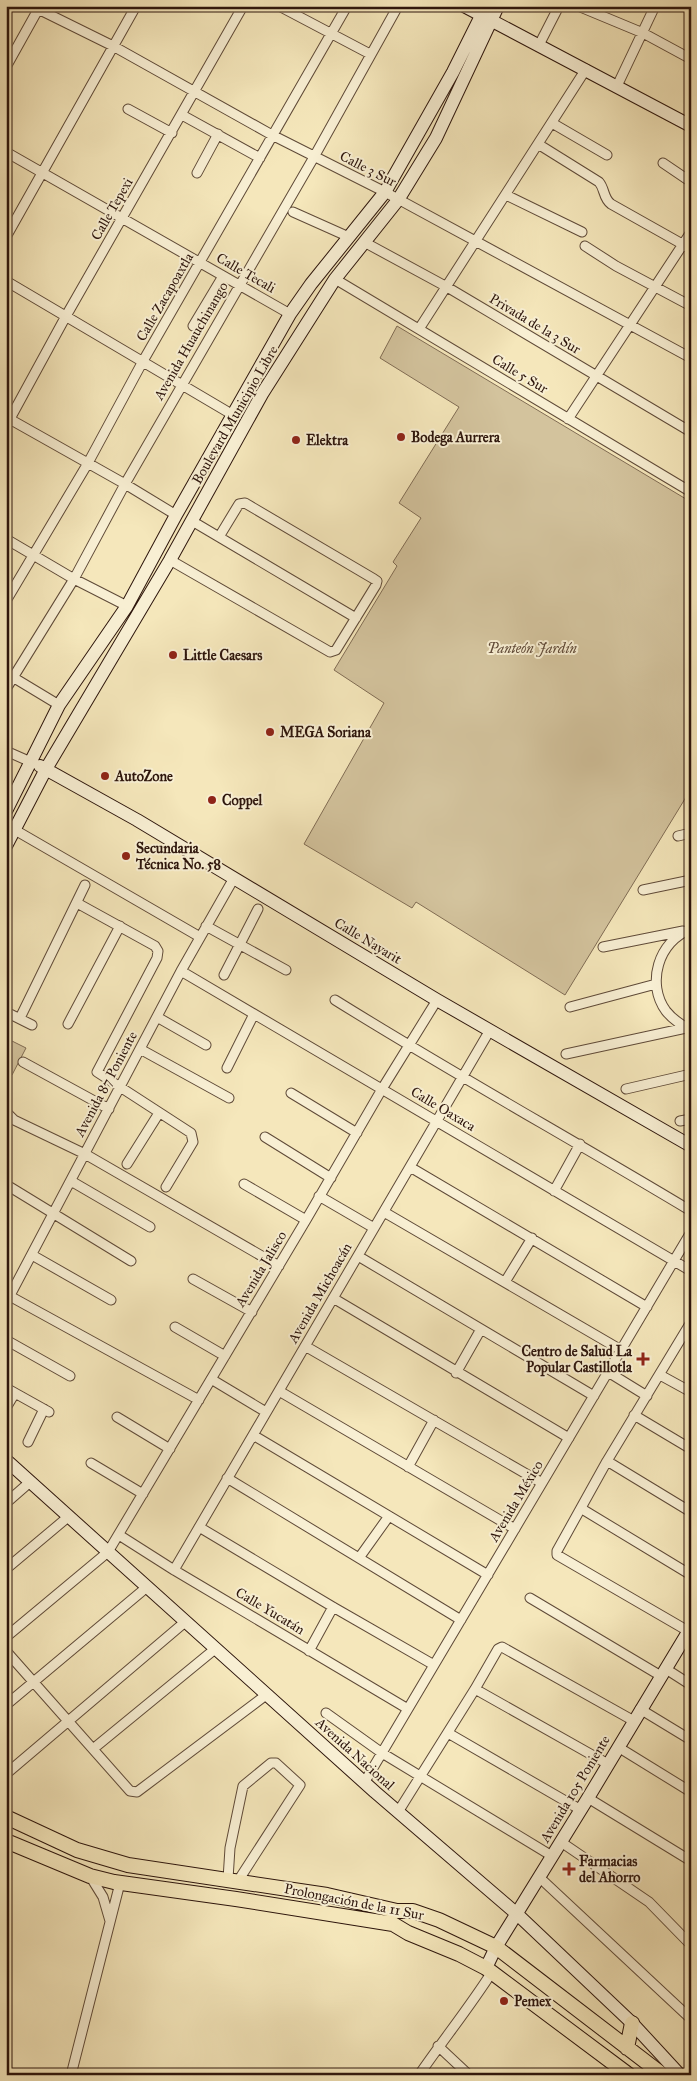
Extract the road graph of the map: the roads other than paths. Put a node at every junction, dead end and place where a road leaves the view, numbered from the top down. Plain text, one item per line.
1 (136, 6) edge
2 (243, 6) edge
3 (280, 6) edge
4 (347, 6) edge
5 (398, 6) edge
6 (464, 6) edge
7 (498, 6) edge
8 (559, 6) edge
9 (578, 6) edge
10 (655, 6) edge
11 (37, 7) edge
12 (487, 15) edge
13 (333, 33) junction
14 (642, 33) junction
15 (539, 45) junction
16 (113, 46) junction
17 (370, 54) junction
18 (691, 58) edge
19 (7, 64) edge
20 (586, 70) junction
21 (617, 86) junction
22 (195, 93) junction
23 (128, 109) dead end
24 (182, 115) junction
25 (552, 123) junction
26 (691, 126) edge
27 (172, 132) junction
28 (218, 134) junction
29 (272, 134) junction
30 (538, 144) junction
31 (6, 152) edge
32 (607, 155) dead end
33 (314, 156) junction
34 (260, 158) junction
35 (663, 163) dead end
36 (43, 172) junction
37 (196, 173) dead end
38 (691, 182) edge
39 (385, 192) junction
40 (506, 195) junction
41 (398, 200) junction
42 (294, 212) dead end
43 (122, 219) junction
44 (582, 232) dead end
45 (691, 232) edge
46 (6, 237) edge
47 (349, 237) junction
48 (364, 242) junction
49 (475, 242) junction
50 (585, 246) dead end
51 (687, 246) edge
52 (201, 262) junction
53 (223, 276) junction
54 (335, 279) junction
55 (6, 281) edge
56 (238, 285) junction
57 (447, 287) junction
58 (654, 287) junction
59 (691, 306) edge
60 (290, 314) junction
61 (66, 316) junction
62 (629, 325) junction
63 (194, 326) dead end
64 (420, 330) junction
65 (691, 358) edge
66 (143, 361) junction
67 (595, 377) junction
68 (181, 385) junction
69 (233, 415) junction
70 (568, 418) junction
71 (8, 421) edge
72 (691, 432) edge
73 (88, 463) junction
74 (125, 484) junction
75 (691, 492) edge
76 (176, 515) junction
77 (192, 521) junction
78 (219, 537) junction
79 (6, 540) edge
80 (34, 554) junction
81 (170, 560) junction
82 (74, 579) junction
83 (6, 601) edge
84 (127, 606) junction
85 (356, 618) junction
86 (10, 675) edge
87 (6, 689) edge
88 (59, 705) junction
89 (6, 751) edge
90 (31, 762) junction
91 (46, 769) junction
92 (6, 811) edge
93 (15, 830) junction
94 (691, 833) edge
95 (678, 836) dead end
96 (6, 846) edge
97 (234, 878) junction
98 (691, 880) edge
99 (85, 885) dead end
100 (643, 890) dead end
101 (77, 903) junction
102 (258, 909) dead end
103 (120, 926) junction
104 (206, 926) junction
105 (689, 930) edge
106 (200, 937) junction
107 (241, 944) junction
108 (603, 946) dead end
109 (286, 970) dead end
110 (181, 971) junction
111 (224, 975) dead end
112 (656, 984) junction
113 (335, 1000) dead end
114 (436, 1000) junction
115 (570, 1007) dead end
116 (6, 1012) edge
117 (254, 1014) junction
118 (157, 1017) junction
119 (20, 1018) junction
120 (68, 1024) dead end
121 (32, 1025) dead end
122 (688, 1029) edge
123 (490, 1030) junction
124 (206, 1045) dead end
125 (408, 1046) junction
126 (140, 1049) junction
127 (566, 1054) dead end
128 (23, 1062) dead end
129 (227, 1068) dead end
130 (691, 1074) edge
131 (462, 1077) junction
132 (120, 1088) junction
133 (382, 1089) junction
134 (626, 1089) dead end
135 (291, 1093) dead end
136 (229, 1098) dead end
137 (108, 1109) junction
138 (6, 1112) edge
139 (159, 1113) junction
140 (691, 1119) edge
141 (436, 1121) junction
142 (680, 1121) dead end
143 (357, 1133) junction
144 (265, 1137) dead end
145 (580, 1144) junction
146 (691, 1146) edge
147 (85, 1154) junction
148 (127, 1164) dead end
149 (410, 1167) junction
150 (331, 1178) junction
151 (71, 1181) junction
152 (244, 1184) dead end
153 (10, 1187) dead end
154 (166, 1187) dead end
155 (554, 1191) junction
156 (320, 1196) junction
157 (691, 1211) edge
158 (384, 1212) junction
159 (54, 1213) junction
160 (306, 1220) junction
161 (150, 1228) dead end
162 (374, 1228) junction
163 (691, 1232) edge
164 (532, 1238) junction
165 (32, 1255) junction
166 (358, 1256) junction
167 (131, 1261) dead end
168 (674, 1261) junction
169 (279, 1266) junction
170 (691, 1271) edge
171 (193, 1279) dead end
172 (505, 1282) junction
173 (8, 1298) edge
174 (333, 1298) junction
175 (111, 1300) dead end
176 (647, 1307) junction
177 (252, 1312) junction
178 (175, 1327) dead end
179 (689, 1328) edge
180 (481, 1329) junction
181 (6, 1340) edge
182 (305, 1346) junction
183 (621, 1350) junction
184 (225, 1356) junction
185 (608, 1372) junction
186 (456, 1373) junction
187 (660, 1375) junction
188 (70, 1376) dead end
189 (211, 1379) junction
190 (6, 1388) edge
191 (279, 1391) junction
192 (691, 1392) edge
193 (15, 1393) junction
194 (594, 1396) junction
195 (647, 1396) junction
196 (199, 1400) junction
197 (6, 1408) edge
198 (266, 1412) junction
199 (634, 1415) junction
200 (117, 1418) dead end
201 (434, 1420) junction
202 (253, 1435) junction
203 (569, 1438) junction
204 (28, 1442) dead end
205 (170, 1449) junction
206 (691, 1449) edge
207 (6, 1460) edge
208 (607, 1461) junction
209 (91, 1464) dead end
210 (408, 1467) junction
211 (227, 1478) junction
212 (30, 1482) junction
213 (542, 1483) junction
214 (143, 1494) junction
215 (6, 1503) edge
216 (582, 1509) junction
217 (691, 1512) edge
218 (68, 1516) junction
219 (389, 1516) junction
220 (199, 1527) junction
221 (515, 1529) junction
222 (119, 1535) junction
223 (108, 1552) junction
224 (359, 1558) junction
225 (6, 1569) edge
226 (174, 1570) junction
227 (488, 1574) junction
228 (691, 1575) edge
229 (147, 1587) junction
230 (530, 1598) dead end
231 (333, 1608) junction
232 (461, 1620) junction
233 (185, 1622) junction
234 (689, 1629) edge
235 (6, 1637) edge
236 (215, 1649) junction
237 (309, 1651) junction
238 (6, 1652) edge
239 (434, 1665) junction
240 (664, 1672) junction
241 (33, 1682) junction
242 (691, 1685) edge
243 (475, 1689) junction
244 (266, 1695) junction
245 (6, 1705) edge
246 (408, 1709) junction
247 (640, 1709) junction
248 (326, 1713) dead end
249 (68, 1721) junction
250 (634, 1721) junction
251 (448, 1733) junction
252 (691, 1740) edge
253 (618, 1747) junction
254 (94, 1749) junction
255 (382, 1753) junction
256 (608, 1764) junction
257 (6, 1774) edge
258 (421, 1777) junction
259 (364, 1783) junction
260 (691, 1792) edge
261 (588, 1798) junction
262 (581, 1810) junction
263 (398, 1812) junction
264 (6, 1817) edge
265 (6, 1841) edge
266 (560, 1842) junction
267 (552, 1856) junction
268 (691, 1861) edge
269 (90, 1876) junction
270 (539, 1877) junction
271 (233, 1880) junction
272 (120, 1883) junction
273 (517, 1914) junction
274 (110, 1922) junction
275 (691, 1945) edge
276 (496, 1947) junction
277 (489, 1970) junction
278 (691, 2020) edge
279 (632, 2023) junction
280 (438, 2046) junction
281 (627, 2048) junction
282 (420, 2074) edge
283 (71, 2075) edge
284 (469, 2075) edge
285 (629, 2075) edge
286 (664, 2075) edge
287 (680, 2075) edge

1 - 16 street
2 - 22 street, Calle Tepexi
3 - 13 street
4 - 13 street, Calle Zacapoaxtla
5 - 17 street, Avenida Huauchinango
6 - 12 main road
7 - 12 main road, Boulevard Municipio Libre
8 - 15 street
9 - 14 street
10 - 14 street
11 - 16 street, Calle 3 Sur
11 - 19 street
12 - 15 main road
12 - 39 main road, Boulevard Municipio Libre
12 - 41 main road, Boulevard Municipio Libre
13 - 17 street
13 - 29 street, Calle Zacapoaxtla
14 - 18 street
14 - 21 street
15 - 20 main road
16 - 22 street, Calle 3 Sur
16 - 36 street
17 - 33 street, Avenida Huauchinango
20 - 21 main road
20 - 25 street
21 - 26 main road
22 - 24 street, Calle Tepexi
22 - 29 street, Calle 3 Sur
23 - 27 street
24 - 27 street, Calle Tepexi
24 - 28 street
25 - 30 street
25 - 32 street
27 - 43 street, Calle Tepexi
28 - 34 street
28 - 37 street
29 - 33 street, Calle 3 Sur
29 - 34 street, Calle Zacapoaxtla
30 - 40 street
30 - 51 street
31 - 36 street, Calle Tecali
33 - 39 street, Calle 3 Sur
33 - 56 street, Avenida Huauchinango
34 - 52 street, Calle Zacapoaxtla
35 - 38 street
36 - 43 street, Calle Tecali
36 - 46 street
39 - 41 street, Calle 3 Sur
39 - 47 main road, Boulevard Municipio Libre
40 - 44 street
40 - 49 street
41 - 48 main road, Boulevard Municipio Libre
41 - 49 street, Calle 3 Sur
42 - 47 street
43 - 52 street, Calle Tecali
43 - 61 street, Calle Tepexi
45 - 51 street
47 - 60 main road, Boulevard Municipio Libre
48 - 54 main road, Boulevard Municipio Libre
48 - 57 street, Privada de la 3 Sur
49 - 57 street
49 - 62 street, Calle 3 Sur
50 - 58 street
51 - 58 street
52 - 53 street, Calle Tecali
52 - 66 street, Calle Zacapoaxtla
53 - 56 street, Calle Tecali
53 - 63 street
54 - 64 street, Calle 5 Sur
54 - 77 main road, Boulevard Municipio Libre
55 - 61 street
56 - 60 street, Calle Tecali
56 - 68 street, Avenida Huauchinango
57 - 64 street
57 - 67 street, Privada de la 3 Sur
58 - 59 street
58 - 62 street
60 - 69 main road, Boulevard Municipio Libre
61 - 66 street
61 - 71 street, Calle Tepexi
62 - 65 street, Calle 3 Sur
62 - 67 street
64 - 70 street, Calle 5 Sur
66 - 68 street
66 - 73 street, Calle Zacapoaxtla
67 - 70 street
67 - 72 street, Privada de la 3 Sur
68 - 69 street
68 - 74 street, Avenida Huauchinango
69 - 76 main road, Boulevard Municipio Libre
70 - 75 street, Calle 5 Sur
71 - 73 street
73 - 74 street
73 - 80 street, Calle Zacapoaxtla
74 - 76 street
74 - 82 street, Avenida Huauchinango
76 - 84 main road, Boulevard Municipio Libre
77 - 78 street
77 - 81 main road, Boulevard Municipio Libre
78 - 85 street
78 - 85 street
79 - 80 street
80 - 82 street
80 - 83 street, Calle Zacapoaxtla
81 - 85 street
81 - 91 main road, Boulevard Municipio Libre
82 - 84 street
82 - 86 street, Avenida Huauchinango
84 - 88 main road, Boulevard Municipio Libre
86 - 87 street, Avenida Huauchinango
86 - 88 street
88 - 90 main road, Boulevard Municipio Libre
89 - 90 street
90 - 91 main road, Calle Nayarit
90 - 92 main road, Boulevard Municipio Libre
91 - 93 main road, Boulevard Municipio Libre
91 - 97 main road, Calle Nayarit
93 - 96 main road, Boulevard Municipio Libre
93 - 106 street
94 - 95 street
97 - 104 street, Avenida 87 Poniente
97 - 114 main road, Calle Nayarit
98 - 100 street
99 - 101 street
101 - 103 street
101 - 119 street
102 - 107 street
103 - 120 street
103 - 132 street
104 - 106 street, Avenida 87 Poniente
104 - 107 street
105 - 108 street
105 - 112 street
106 - 110 street, Avenida 87 Poniente
107 - 109 street
107 - 111 street
110 - 117 street, Calle Oaxaca
110 - 118 street, Avenida 87 Poniente
112 - 115 street
112 - 122 street
113 - 125 street
114 - 123 main road, Calle Nayarit
114 - 125 street, Avenida Jalisco
116 - 119 street
117 - 129 street
117 - 133 street, Calle Oaxaca
118 - 124 street
118 - 126 street, Avenida 87 Poniente
119 - 121 street
122 - 127 street
123 - 131 street, Avenida Michoacán
123 - 146 main road, Calle Nayarit
125 - 131 street
125 - 133 street, Avenida Jalisco
126 - 132 street, Avenida 87 Poniente
126 - 136 street
128 - 137 street
130 - 134 street
131 - 141 street, Avenida Michoacán
131 - 145 street
132 - 137 street, Avenida 87 Poniente
132 - 139 street
133 - 141 street, Calle Oaxaca
133 - 143 street, Avenida Jalisco
135 - 143 street
137 - 147 street, Avenida 87 Poniente
138 - 147 street
139 - 148 street
139 - 154 street
140 - 142 street
141 - 149 street, Avenida Michoacán
141 - 155 street, Calle Oaxaca
143 - 150 street, Avenida Jalisco
144 - 150 street
145 - 155 street
145 - 157 street
147 - 151 street, Avenida 87 Poniente
147 - 169 street
149 - 158 street, Avenida Michoacán
149 - 164 street
150 - 156 street, Avenida Jalisco
151 - 159 street, Avenida 87 Poniente
151 - 161 street
152 - 160 street
153 - 159 street
155 - 168 street, Calle Oaxaca
156 - 160 street, Avenida Jalisco
156 - 162 street
158 - 162 street, Avenida Michoacán
158 - 172 street
159 - 165 street, Avenida 87 Poniente
159 - 167 street
160 - 169 street, Avenida Jalisco
162 - 166 street, Avenida Michoacán
163 - 168 street, Avenida México
164 - 172 street
164 - 176 street
165 - 173 street, Avenida 87 Poniente
165 - 175 street
166 - 174 street, Avenida Michoacán
166 - 180 street
168 - 170 street, Calle Oaxaca
168 - 176 street, Avenida México
169 - 177 street, Avenida Jalisco
171 - 177 street
172 - 183 street
173 - 196 street
174 - 182 street, Avenida Michoacán
174 - 186 street
176 - 183 street, Avenida México
177 - 184 street, Avenida Jalisco
178 - 184 street
179 - 187 street
180 - 186 street
180 - 194 street
181 - 188 street
182 - 191 street, Avenida Michoacán
182 - 201 street
183 - 185 street, Avenida México
184 - 189 street, Avenida Jalisco
185 - 194 street, Avenida México
185 - 195 street
186 - 203 street
187 - 192 street
187 - 195 street
189 - 196 street, Avenida Jalisco
189 - 198 street
190 - 193 street
191 - 198 street, Avenida Michoacán
191 - 210 street
193 - 197 street
193 - 204 street
194 - 203 street, Avenida México
195 - 199 street
196 - 205 street, Avenida Jalisco
198 - 202 street, Avenida Michoacán
199 - 206 street
199 - 208 street
200 - 205 street
201 - 210 street
201 - 213 street
202 - 211 street, Avenida Michoacán
202 - 219 street
203 - 213 street, Avenida México
205 - 214 street, Avenida Jalisco
207 - 212 main road, Avenida Nacional
208 - 216 street
208 - 217 street
209 - 214 street
210 - 221 street
211 - 220 street, Avenida Michoacán
211 - 224 street
212 - 215 street
212 - 218 main road, Avenida Nacional
213 - 221 street, Avenida México
214 - 222 street, Avenida Jalisco
216 - 228 street
216 - 234 street
218 - 223 main road, Avenida Nacional
218 - 225 street
219 - 224 street
219 - 227 street
220 - 226 street, Avenida Michoacán
220 - 231 street
221 - 227 street, Avenida México
222 - 223 street, Avenida Jalisco
222 - 226 street, Calle Yucatán
223 - 229 main road, Avenida Nacional
223 - 235 street, Avenida Jalisco
224 - 232 street
226 - 237 street, Calle Yucatán
227 - 232 street, Avenida México
229 - 233 main road, Avenida Nacional
229 - 241 street
230 - 240 street
231 - 237 street
231 - 239 street
232 - 239 street, Avenida México
233 - 236 main road, Avenida Nacional
233 - 249 street
234 - 240 main road, Avenida 105 Poniente
236 - 244 main road, Avenida Nacional
236 - 254 street
237 - 246 street, Calle Yucatán
238 - 241 street
239 - 246 street, Avenida México
240 - 242 street
240 - 247 main road, Avenida 105 Poniente
241 - 245 street
241 - 249 street
243 - 250 street
243 - 251 street
243 - 256 street
244 - 254 street
244 - 259 main road, Avenida Nacional
246 - 255 street, Avenida México
247 - 250 main road, Avenida 105 Poniente
247 - 252 street
248 - 255 street
249 - 254 street
249 - 257 street
250 - 253 main road, Avenida 105 Poniente
251 - 258 street
251 - 262 street
253 - 256 main road, Avenida 105 Poniente
253 - 260 street
255 - 258 street
255 - 259 street, Avenida México
256 - 261 main road, Avenida 105 Poniente
258 - 263 street
258 - 267 street
259 - 263 main road, Avenida Nacional
261 - 262 main road, Avenida 105 Poniente
261 - 268 street
262 - 266 main road, Avenida 105 Poniente
263 - 273 main road, Avenida Nacional
264 - 271 main road, Prolongación de la 11 Sur
265 - 269 main road, Prolongación de la 11 Sur
266 - 267 main road, Avenida 105 Poniente
266 - 275 street
267 - 270 main road, Avenida 105 Poniente
269 - 272 main road, Prolongación de la 11 Sur
269 - 274 street
270 - 273 main road, Avenida 105 Poniente
270 - 278 street
271 - 271 street
271 - 276 main road, Prolongación de la 11 Sur
272 - 274 street
272 - 277 main road, Prolongación de la 11 Sur
273 - 276 main road, Avenida 105 Poniente
273 - 279 main road, Avenida Nacional
274 - 283 street
276 - 277 main road, Avenida 105 Poniente
276 - 281 main road, Prolongación de la 11 Sur
277 - 280 street, Avenida 105 Poniente
277 - 285 main road, Prolongación de la 11 Sur
279 - 281 main road
279 - 287 main road, Avenida Nacional
280 - 282 street, Avenida 105 Poniente
280 - 284 street
281 - 286 main road, Prolongación de la 11 Sur

